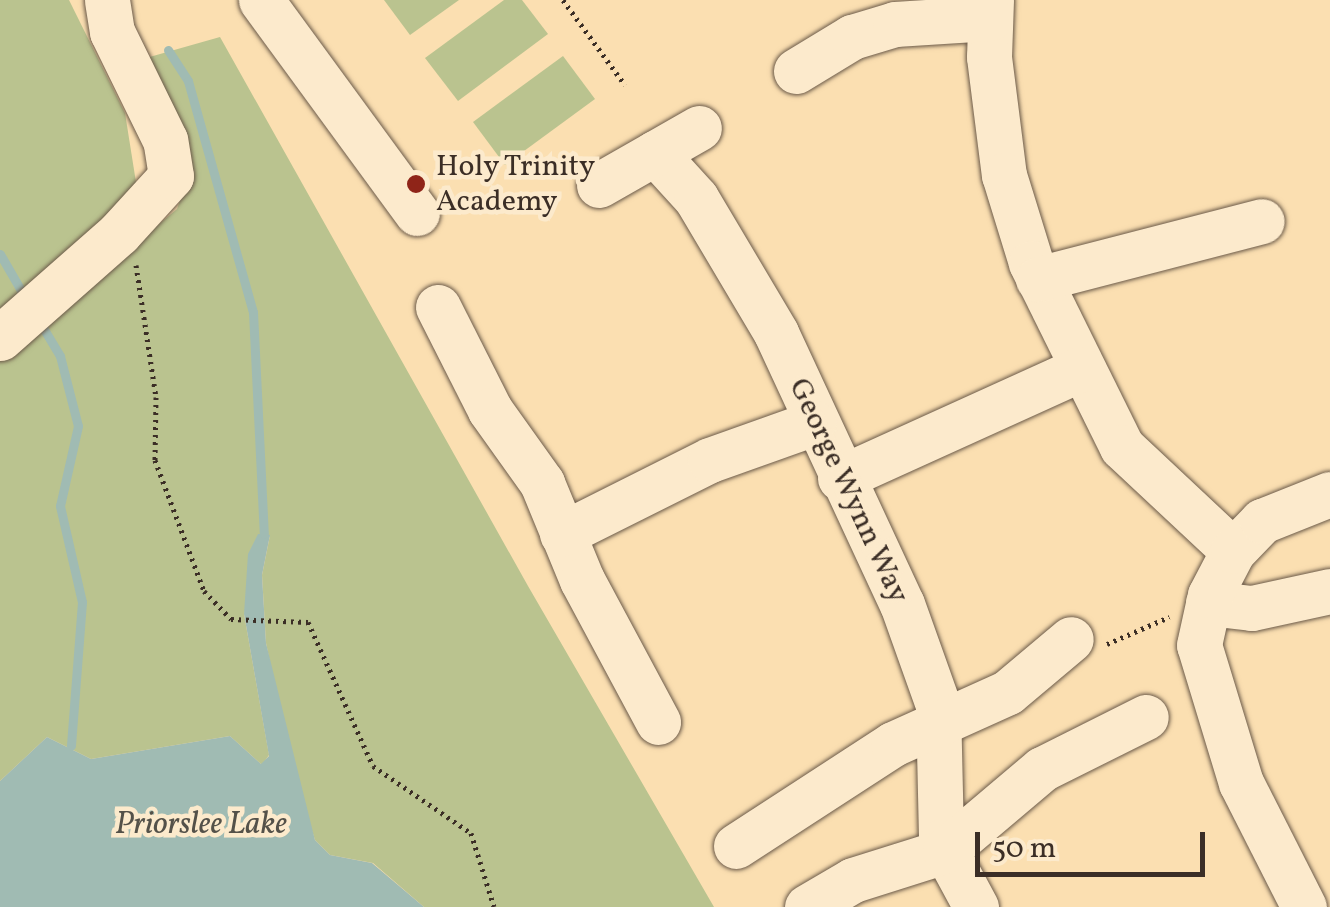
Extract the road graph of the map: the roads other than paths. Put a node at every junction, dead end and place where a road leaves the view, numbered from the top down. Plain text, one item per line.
1 (107, 0) edge
2 (261, 0) edge
3 (990, 9) edge
4 (796, 70) dead end
5 (699, 128) dead end
6 (654, 153) junction
7 (599, 185) dead end
8 (416, 213) dead end
9 (1262, 221) dead end
10 (1038, 278) junction
11 (438, 307) dead end
12 (0, 338) edge
13 (1080, 370) junction
14 (814, 422) junction
15 (840, 478) junction
16 (1330, 494) edge
17 (562, 534) junction
18 (1234, 550) junction
19 (1330, 591) edge
20 (1208, 603) junction
21 (1071, 640) dead end
22 (1146, 717) dead end
23 (938, 720) junction
24 (658, 722) dead end
25 (736, 846) dead end
26 (945, 851) junction
27 (807, 907) edge
28 (976, 907) edge
29 (1304, 907) edge

1 - 12 street
2 - 8 street
3 - 4 street
3 - 10 street
5 - 6 street
6 - 7 street
6 - 14 street, George Wynn Way
9 - 10 street
10 - 13 street
11 - 17 street
13 - 15 street
13 - 18 street
14 - 15 street, George Wynn Way
14 - 17 street
15 - 23 street, George Wynn Way
16 - 18 street
17 - 24 street
18 - 20 street
19 - 20 street
20 - 29 street
21 - 23 street
22 - 26 street
23 - 25 street
23 - 26 street, George Wynn Way
26 - 27 street
26 - 28 street, George Wynn Way

